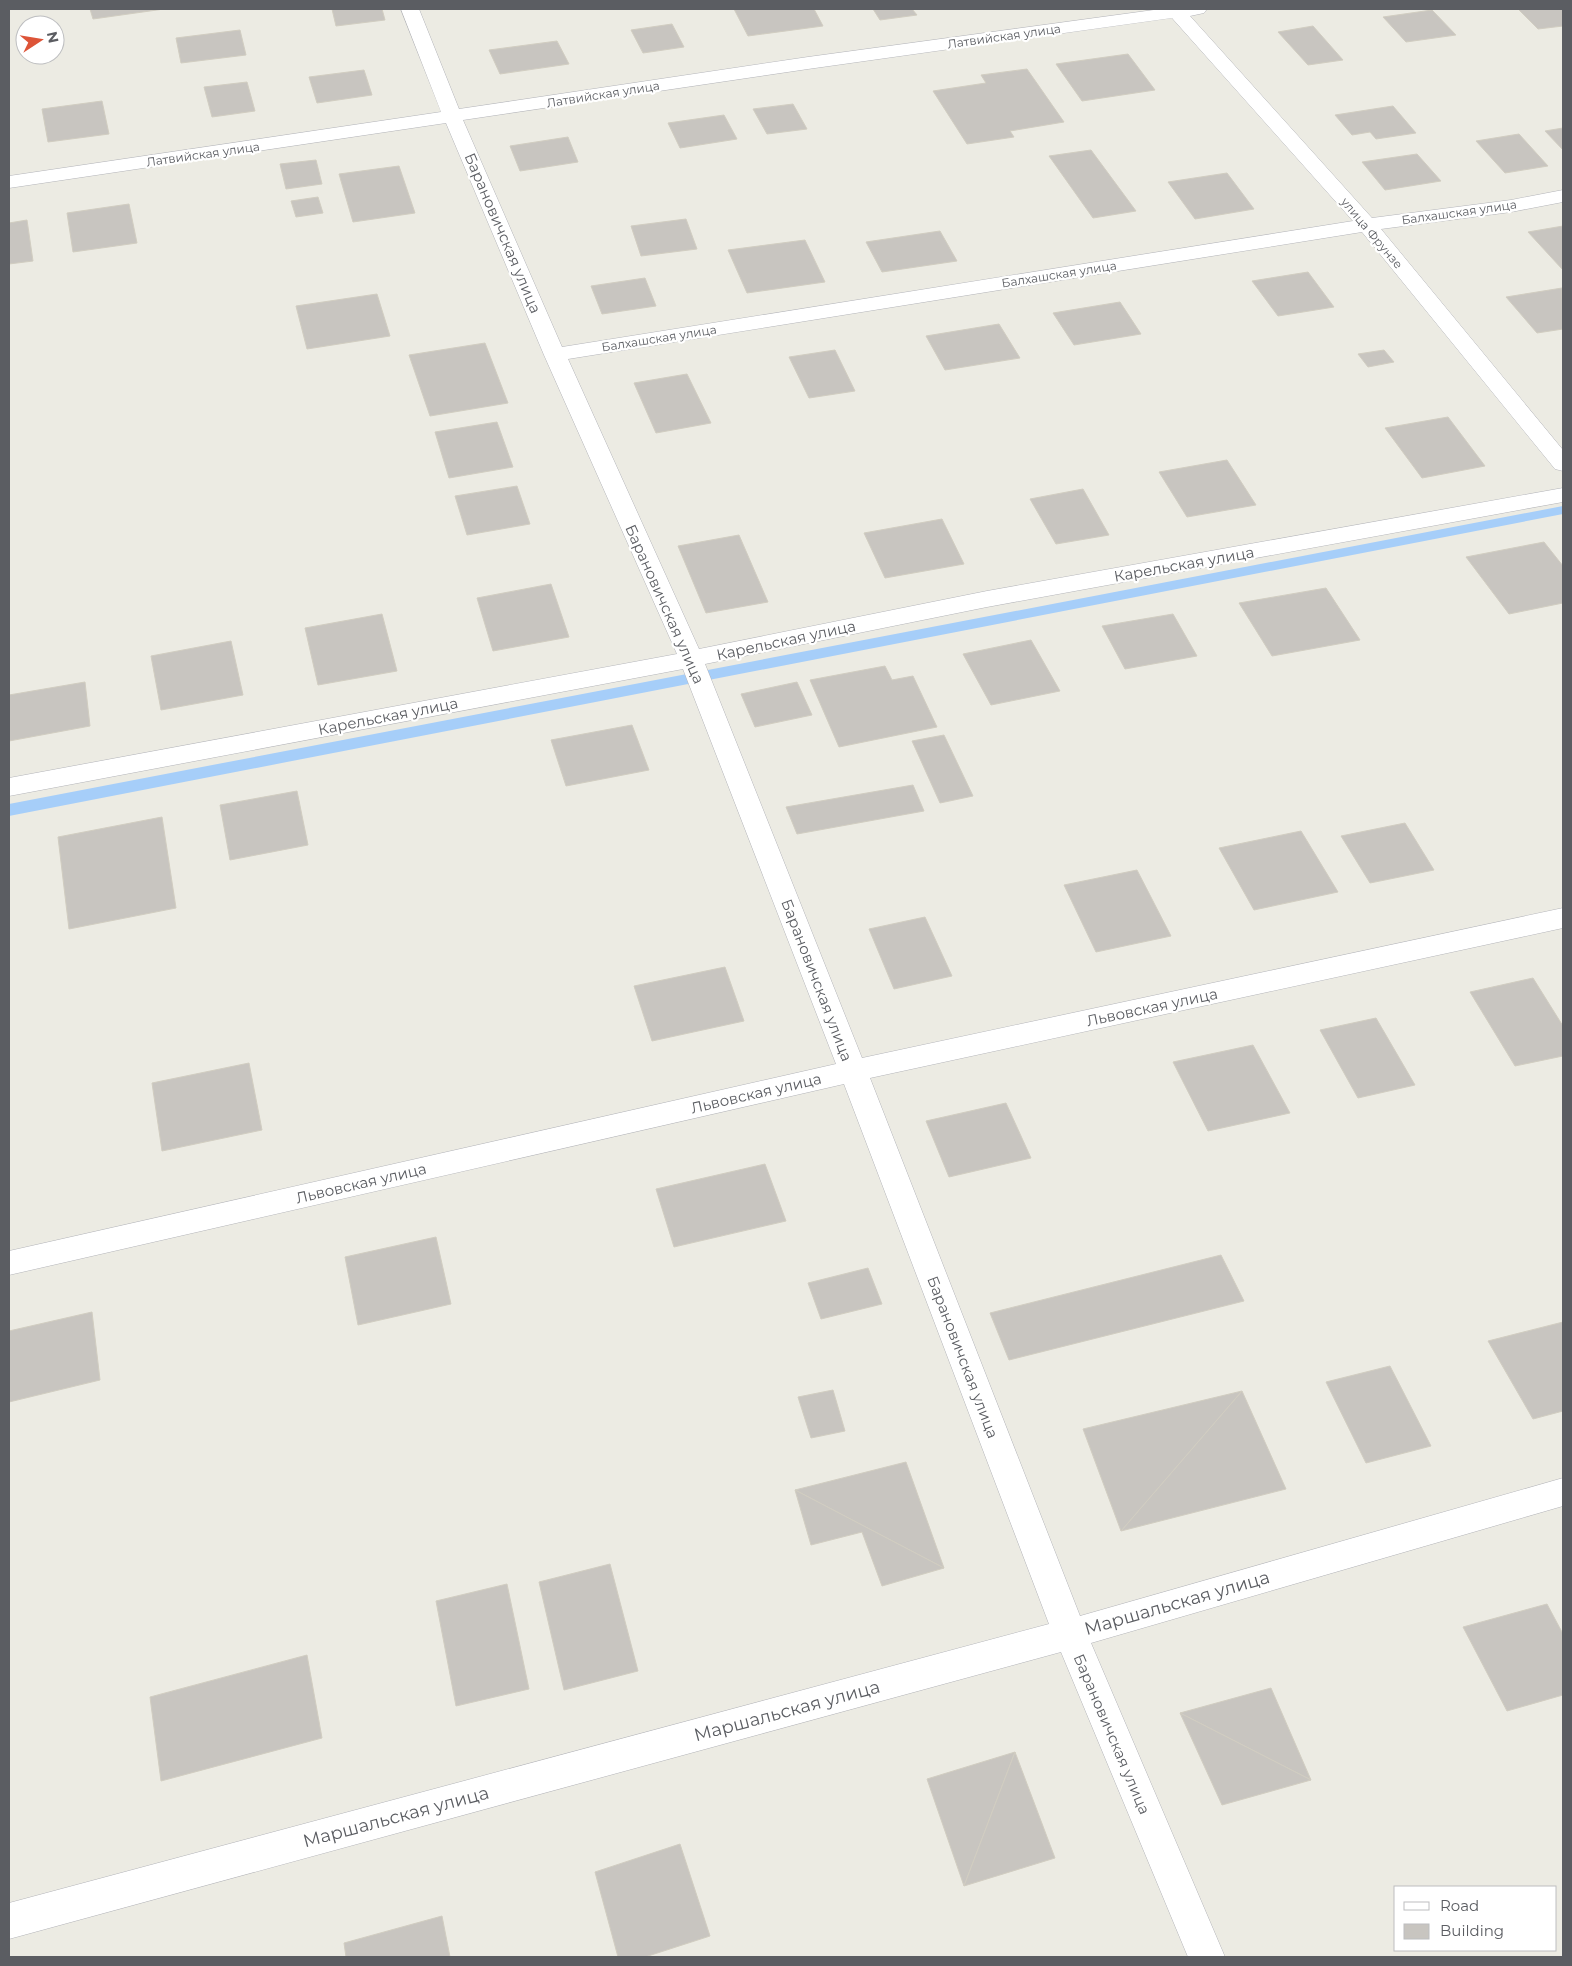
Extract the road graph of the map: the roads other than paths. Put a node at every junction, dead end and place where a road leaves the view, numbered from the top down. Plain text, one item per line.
1 (410, 9) edge
2 (1198, 9) edge
3 (1175, 10) edge
4 (453, 118) junction
5 (9, 182) edge
6 (1563, 196) edge
7 (1367, 225) junction
8 (555, 355) junction
9 (1563, 464) edge
10 (1563, 495) edge
11 (691, 659) junction
12 (9, 787) edge
13 (1563, 918) edge
14 (853, 1071) junction
15 (9, 1263) edge
16 (1563, 1492) edge
17 (1070, 1634) junction
18 (9, 1922) edge
19 (1207, 1957) edge

1 - 4 street, Барановичская улица
2 - 3 street, Латвийская улица
3 - 4 street, Латвийская улица
3 - 7 street, улица Фрунзе
4 - 5 street, Латвийская улица
4 - 8 street, Барановичская улица
6 - 7 street, Балхашская улица
7 - 8 street, Балхашская улица
7 - 9 street, улица Фрунзе
8 - 11 street, Барановичская улица
10 - 11 street, Карельская улица
11 - 12 street, Карельская улица
11 - 14 street, Барановичская улица
13 - 14 street, Львовская улица
14 - 15 street, Львовская улица
14 - 17 street, Барановичская улица
16 - 17 street, Маршальская улица
17 - 18 street, Маршальская улица
17 - 19 street, Барановичская улица

